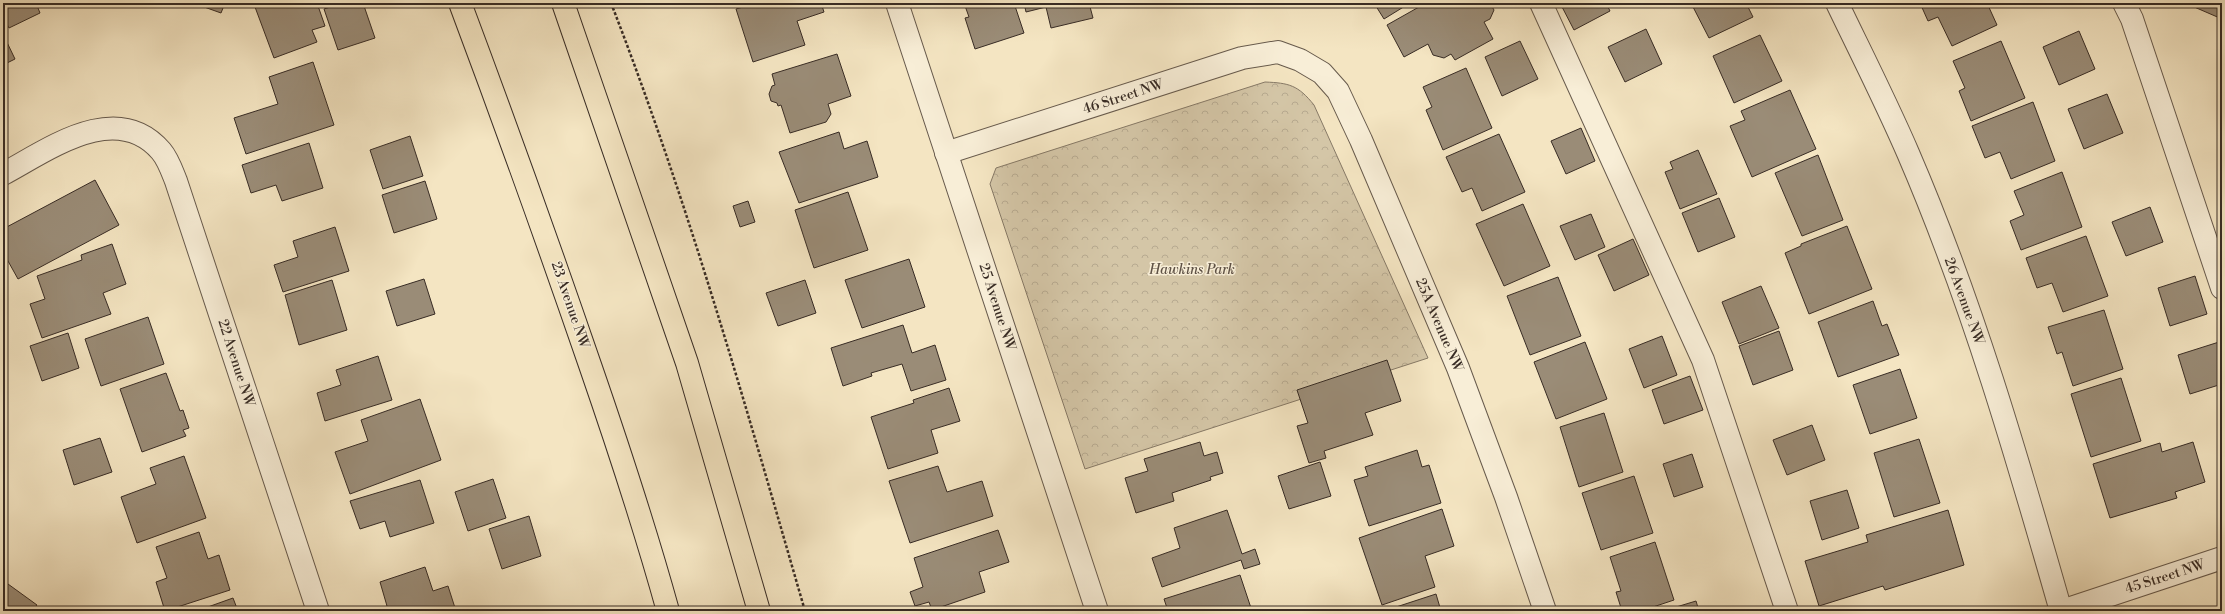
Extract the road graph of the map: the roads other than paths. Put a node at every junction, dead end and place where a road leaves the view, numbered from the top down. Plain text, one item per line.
1 (460, 3) edge
2 (563, 3) edge
3 (896, 3) edge
4 (1541, 3) edge
5 (1837, 3) edge
6 (2124, 3) edge
7 (1300, 60) joint
8 (946, 153) junction
9 (3, 174) edge
10 (2222, 288) edge
11 (2222, 558) edge
12 (667, 608) edge
13 (318, 611) edge
14 (759, 611) edge
15 (1097, 611) edge
16 (1545, 611) edge
17 (1787, 611) edge
18 (2062, 611) edge

1 - 12 main road, 23 Avenue NW
2 - 14 main road
3 - 8 street, 25 Avenue NW
4 - 17 street
5 - 18 street, 26 Avenue NW
6 - 10 street
7 - 8 street, 46 Street NW
7 - 16 street, 25A Avenue NW
8 - 15 street, 25 Avenue NW
9 - 13 street, 22 Avenue NW
11 - 18 street, 45 Street NW

